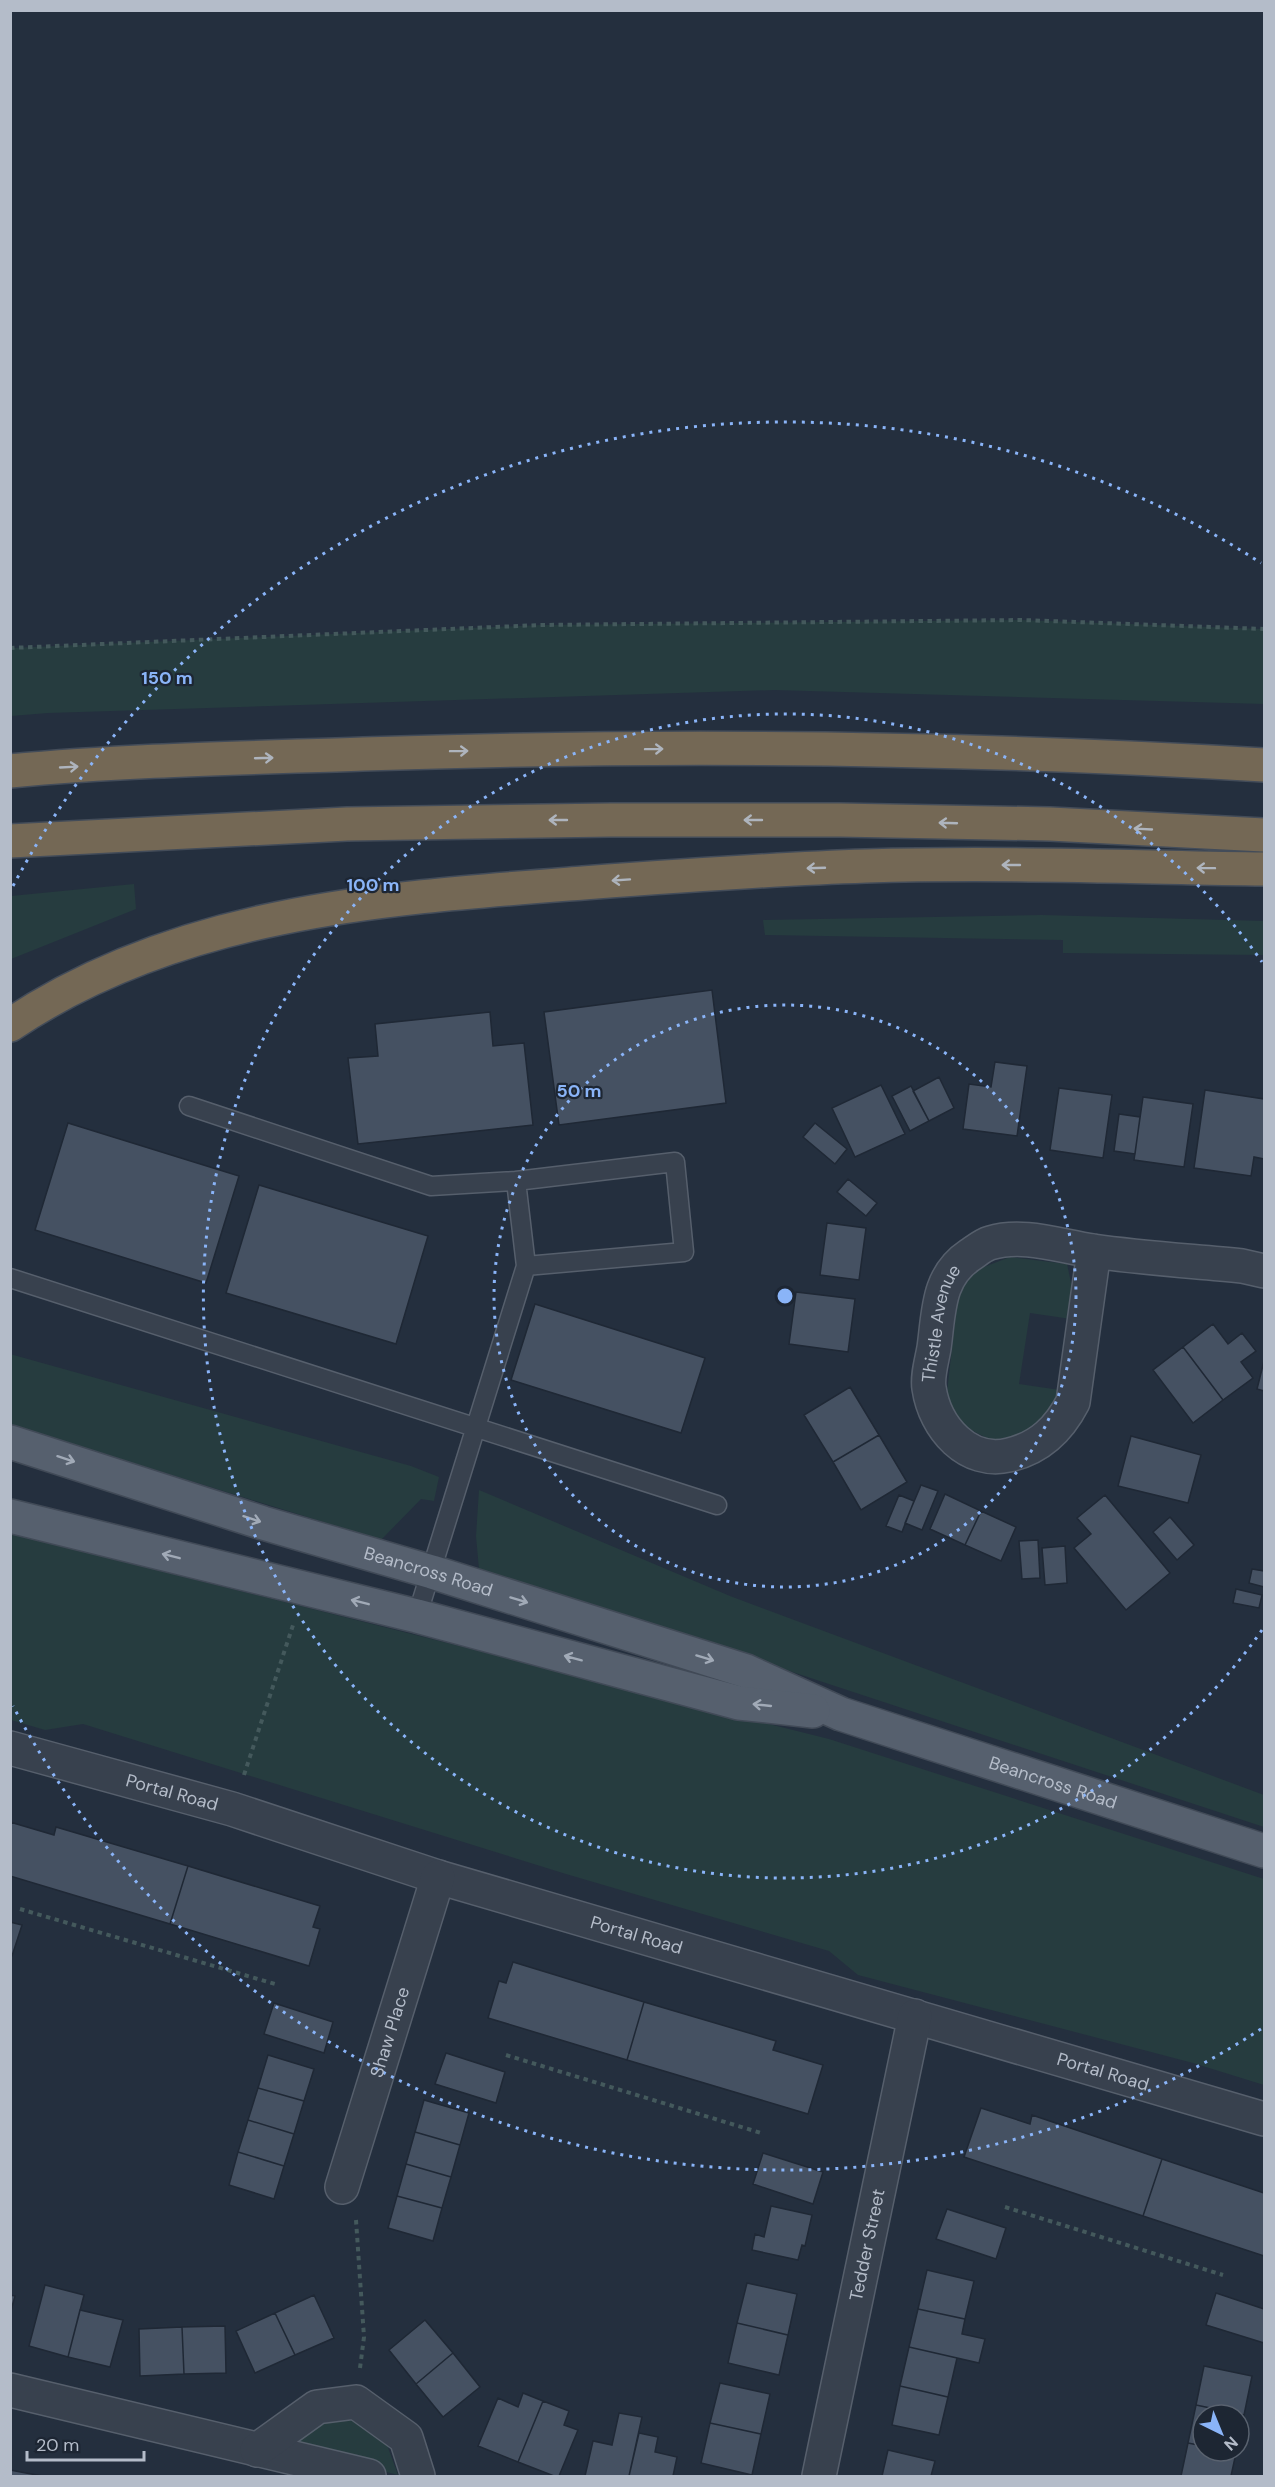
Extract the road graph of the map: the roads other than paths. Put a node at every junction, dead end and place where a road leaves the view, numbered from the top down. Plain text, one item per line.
1 (1264, 765) edge
2 (10, 771) edge
3 (1264, 835) edge
4 (10, 841) edge
5 (1264, 869) edge
6 (10, 1025) edge
7 (189, 1106) dead end
8 (516, 1181) junction
9 (1094, 1251) junction
10 (526, 1266) junction
11 (1264, 1271) edge
12 (10, 1278) edge
13 (474, 1427) junction
14 (10, 1442) edge
15 (717, 1505) dead end
16 (10, 1516) edge
17 (432, 1572) junction
18 (417, 1616) junction
19 (841, 1714) junction
20 (10, 1748) edge
21 (1264, 1851) edge
22 (438, 1877) junction
23 (915, 2016) junction
24 (1264, 2119) edge
25 (342, 2187) road end
26 (10, 2390) edge
27 (257, 2450) junction
28 (369, 2476) edge
29 (418, 2476) edge
30 (819, 2476) edge

2 -> 1 highway
3 -> 4 highway
5 -> 6 highway
7 - 8 lane
8 - 10 lane
8 - 10 lane
9 - 9 street, Thistle Avenue
9 - 11 street, Thistle Avenue
10 - 13 lane
12 - 13 lane
13 - 15 lane
13 - 17 lane
14 -> 17 main road, Beancross Road
18 -> 16 main road, Beancross Road
17 - 18 lane
17 -> 19 main road, Beancross Road
19 -> 18 main road, Beancross Road
19 - 21 main road, Beancross Road
20 - 22 street, Portal Road
22 - 23 street, Portal Road
22 - 25 street, Shaw Place
23 - 24 street, Portal Road
23 - 30 street, Tedder Street
26 - 27 street
27 - 28 street
27 - 29 street

